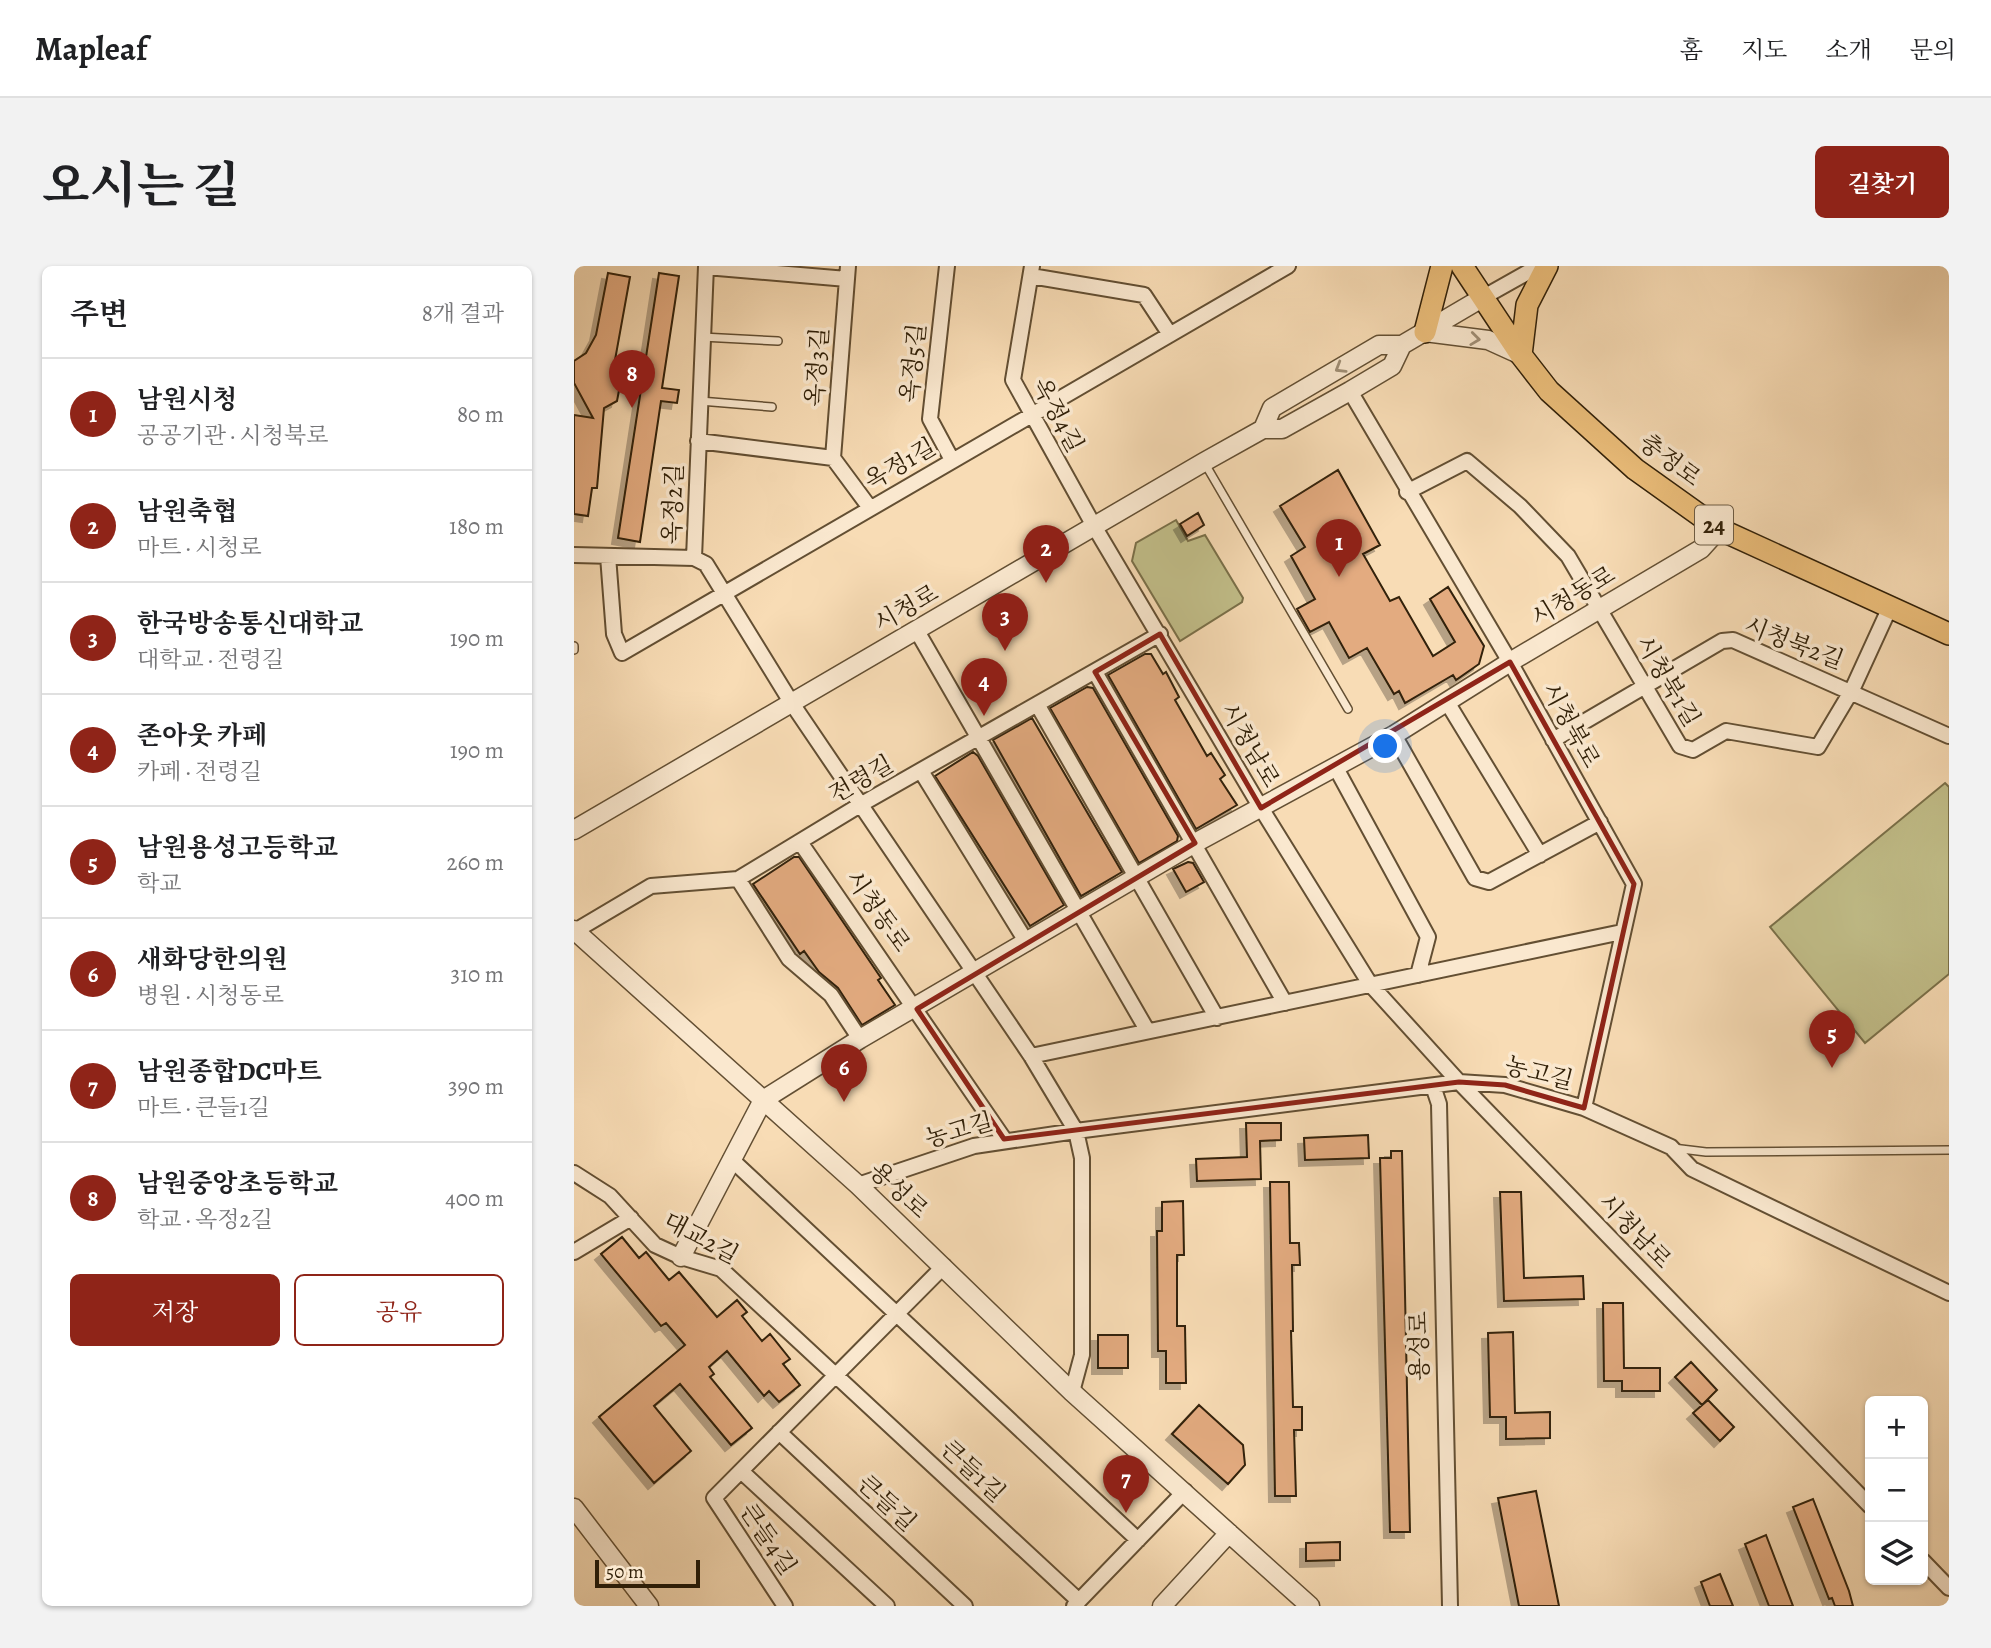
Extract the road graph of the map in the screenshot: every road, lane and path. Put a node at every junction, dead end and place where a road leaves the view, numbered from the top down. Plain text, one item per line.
1 (947, 266) edge
2 (1288, 266) edge
3 (1442, 266) edge
4 (1462, 266) edge
5 (1539, 266) edge
6 (1547, 266) edge
7 (706, 267) edge
8 (1032, 271) edge
9 (848, 273) edge
10 (1482, 298) junction
11 (1426, 332) junction
12 (1169, 333) junction
13 (702, 337) junction
14 (778, 341) dead end
15 (1402, 345) junction
16 (1521, 355) junction
17 (1350, 391) junction
18 (698, 401) junction
19 (772, 407) dead end
20 (1031, 415) junction
21 (1263, 429) junction
22 (698, 441) junction
23 (833, 458) junction
24 (952, 460) junction
25 (1204, 462) junction
26 (1407, 492) junction
27 (870, 508) junction
28 (1094, 526) junction
29 (1719, 528) junction
30 (574, 555) edge
31 (608, 556) junction
32 (694, 558) junction
33 (724, 593) junction
34 (1890, 607) junction
35 (1599, 609) junction
36 (917, 631) junction
37 (1160, 634) junction
38 (1949, 634) edge
39 (1510, 662) junction
40 (1095, 672) junction
41 (1646, 686) junction
42 (1852, 690) junction
43 (791, 702) junction
44 (1447, 702) junction
45 (1037, 704) junction
46 (1348, 709) dead end
47 (1394, 735) junction
48 (1949, 736) edge
49 (978, 739) junction
50 (1553, 740) junction
51 (1336, 768) junction
52 (921, 771) junction
53 (860, 805) junction
54 (1261, 808) junction
55 (1600, 822) junction
56 (574, 830) edge
57 (800, 842) junction
58 (1195, 843) junction
59 (1540, 855) junction
60 (1138, 878) junction
61 (738, 879) junction
62 (1078, 913) junction
63 (575, 930) edge
64 (1622, 932) junction
65 (1027, 943) junction
66 (974, 972) junction
67 (1418, 975) junction
68 (1370, 984) junction
69 (1285, 1003) junction
70 (916, 1009) junction
71 (1217, 1018) junction
72 (1147, 1030) junction
73 (860, 1040) junction
74 (1031, 1056) junction
75 (1459, 1082) junction
76 (1433, 1086) junction
77 (763, 1100) junction
78 (1584, 1108) junction
79 (1076, 1131) junction
80 (1004, 1139) junction
81 (1671, 1147) junction
82 (1949, 1150) edge
83 (731, 1159) junction
84 (574, 1173) edge
85 (858, 1185) junction
86 (631, 1218) junction
87 (574, 1252) edge
88 (681, 1257) junction
89 (944, 1266) junction
90 (1949, 1293) edge
91 (897, 1314) junction
92 (836, 1375) junction
93 (1072, 1392) junction
94 (779, 1432) junction
95 (741, 1471) junction
96 (1185, 1491) junction
97 (1865, 1502) edge
98 (574, 1508) edge
99 (1229, 1533) junction
100 (1138, 1540) junction
101 (1928, 1566) edge
102 (1949, 1588) edge
103 (1076, 1604) edge
104 (649, 1606) edge
105 (785, 1606) edge
106 (887, 1606) edge
107 (965, 1606) edge
108 (1162, 1606) edge
109 (1310, 1606) edge
110 (1450, 1606) edge

1 - 24 street, 옥정5길
2 - 12 street, 옥정1길
3 - 11 main road
4 - 10 main road, 충정로 / 24
5 - 10 street
6 - 16 main road
7 - 9 street, 옥정3길
7 - 13 street, 옥정2길
8 - 12 street, 옥정4길
8 - 20 street, 옥정4길
9 - 23 street, 옥정3길
10 - 11 street, 시청로
10 - 16 main road, 충정로 / 24
11 - 15 street, 시청로
11 -> 16 street
12 - 20 street, 옥정1길
13 - 14 lane
13 - 18 street, 옥정2길
15 - 17 street, 시청로
15 -> 21 street, 시청로
16 - 29 main road, 충정로 / 24
17 - 21 street, 시청로
17 - 26 street, 시청북로
18 - 19 lane
18 - 22 street, 옥정2길
20 - 24 street, 옥정1길
20 - 28 street, 옥정4길
21 - 25 street, 시청로
22 - 23 street
22 - 32 street, 옥정2길
23 - 27 street
24 - 27 street, 옥정1길
25 - 28 street, 시청로
25 - 46 lane
26 - 35 street, 시청북1길
26 - 39 street, 시청북로
27 - 33 street, 옥정1길
28 - 36 street, 시청로
28 - 37 street, 시청남로
29 - 34 main road, 충정로 / 24
29 - 35 street, 시청동로
30 - 31 street
31 - 32 street
31 - 33 street, 옥정1길
32 - 33 street, 옥정2길
33 - 43 street, 옥정2길
34 - 38 main road, 충정로 / 24
34 - 42 street, 시청북1길
35 - 39 street, 시청동로
35 - 41 street, 시청북1길
36 - 43 street, 시청로
36 - 49 street
37 - 40 street, 전령길
37 - 54 street, 시청남로
39 - 44 street, 시청동로
39 - 50 street, 시청북로
40 - 45 street, 전령길
40 - 58 street
41 - 42 street, 시청북2길
41 - 42 street, 시청북1길
41 - 50 street, 시청북2길
42 - 48 street, 시청북2길
43 - 53 street, 시청동로
43 - 56 street, 시청로
44 - 47 street, 시청동로
44 - 59 street
45 - 49 street, 전령길
45 - 60 street
47 - 51 street, 시청동로
47 - 59 street
49 - 52 street, 전령길
49 - 62 street
50 - 55 street, 시청북로
51 - 54 street, 시청동로
51 - 67 street
52 - 53 street, 전령길
52 - 65 street
53 - 57 street, 전령길
53 - 66 street, 시청동로
54 - 58 street, 시청동로
54 - 68 street, 시청남로
55 - 59 street
55 - 64 street, 시청북로
57 - 61 street, 전령길
57 - 70 street, 시청동로
58 - 60 street, 시청동로
58 - 69 street
60 - 62 street, 시청동로
60 - 71 street
61 - 63 street, 전령길
61 - 73 street
62 - 65 street, 시청동로
62 - 72 street
63 - 77 street, 용성로
64 - 67 street
64 - 78 street, 시청북로
65 - 66 street, 시청동로
66 - 70 street, 시청동로
66 - 74 street, 시청동로
67 - 68 street
68 - 69 street
68 - 75 street, 시청남로
69 - 71 street
70 - 73 street, 시청동로
70 - 80 street, 시청동로
71 - 72 street
72 - 74 street
73 - 77 street, 시청동로
74 - 79 street, 시청동로
75 - 76 street, 농고길
75 - 78 street, 농고길
75 - 97 street, 시청남로
76 - 79 street, 농고길
76 - 110 street, 용성로
77 - 83 street
77 - 85 street, 용성로
78 - 81 street, 농고길
79 - 80 street, 농고길
79 - 93 street
80 - 85 street, 농고길
81 - 82 lane
81 - 90 street, 농고길
83 - 88 street
83 - 91 street
84 - 86 street, 대교2길
85 - 89 street, 용성로
86 - 87 street
86 - 88 street, 대교2길
88 - 92 street, 대교2길
89 - 91 street
89 - 93 street, 용성로
91 - 92 street
91 - 100 street
92 - 94 street
92 - 103 street, 큰들1길
93 - 96 street, 용성로
94 - 95 street
94 - 107 street, 큰들길
95 - 105 street, 큰들4길
95 - 106 street
96 - 99 street, 용성로
96 - 100 street
98 - 104 street
99 - 108 street
99 - 109 street, 용성로
100 - 103 street
101 - 102 street

